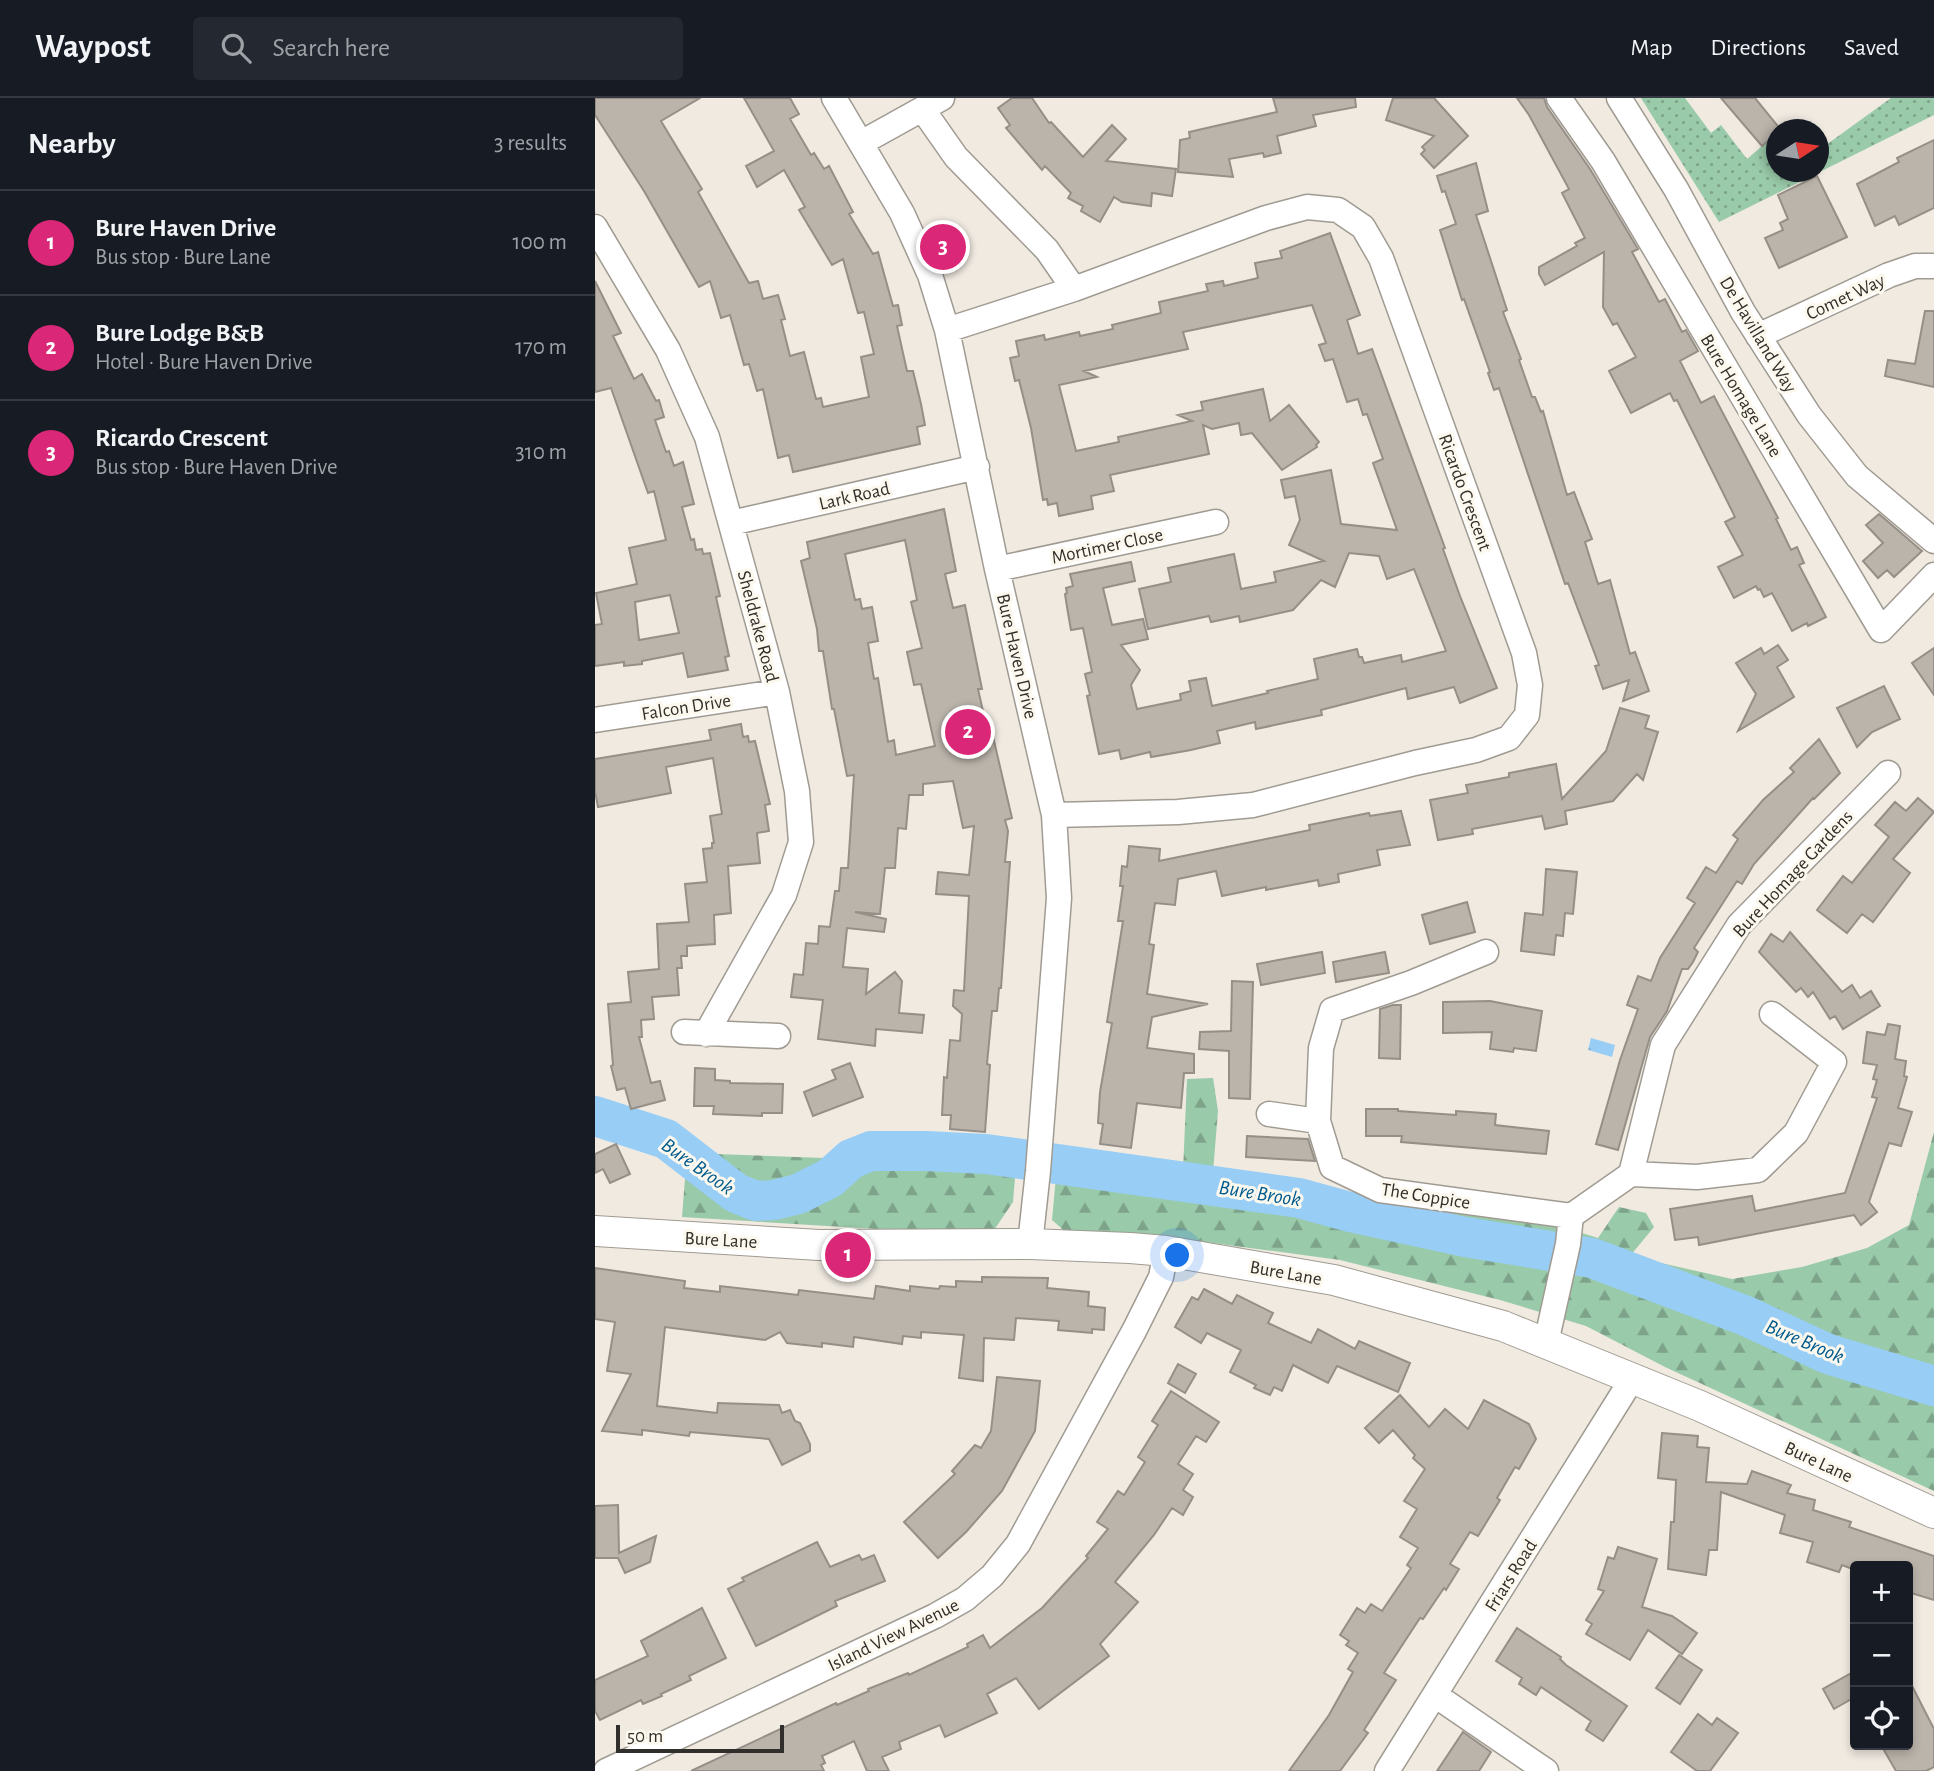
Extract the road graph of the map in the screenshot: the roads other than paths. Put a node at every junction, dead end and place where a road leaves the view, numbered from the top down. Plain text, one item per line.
1 (834, 98) edge
2 (1559, 98) edge
3 (1619, 98) edge
4 (933, 104) edge
5 (861, 143) junction
6 (595, 227) edge
7 (1934, 266) edge
8 (1075, 289) junction
9 (947, 330) junction
10 (1758, 336) junction
11 (977, 467) junction
12 (1216, 522) dead end
13 (731, 523) junction
14 (1934, 541) edge
15 (997, 569) junction
16 (1934, 575) edge
17 (777, 692) junction
18 (595, 720) edge
19 (1888, 773) dead end
20 (1054, 815) junction
21 (1485, 951) dead end
22 (1772, 1014) dead end
23 (778, 1036) dead end
24 (1269, 1114) dead end
25 (1318, 1121) junction
26 (1631, 1174) junction
27 (1571, 1216) junction
28 (595, 1231) edge
29 (1030, 1244) junction
30 (1166, 1251) junction
31 (1546, 1343) junction
32 (1632, 1379) junction
33 (1934, 1513) edge
34 (1435, 1695) junction
35 (605, 1771) edge
36 (1387, 1771) edge
37 (1546, 1771) edge

1 - 5 street, Bure Haven Drive
2 - 16 street, Bure Homage Lane
3 - 10 street, De Havilland Way
4 - 5 street
4 - 8 street
5 - 9 street, Bure Haven Drive
6 - 13 street, Sheldrake Road
7 - 10 street, Comet Way
8 - 9 street, Ricardo Crescent
8 - 20 street, Ricardo Crescent
9 - 11 street, Bure Haven Drive
10 - 14 street, De Havilland Way
11 - 13 street, Lark Road
11 - 15 street, Bure Haven Drive
12 - 15 street, Mortimer Close
13 - 17 street, Sheldrake Road
15 - 20 street, Bure Haven Drive
17 - 18 street, Falcon Drive
17 - 23 street, Sheldrake Road
19 - 26 street, Bure Homage Gardens
20 - 29 street, Bure Haven Drive
21 - 25 street, The Coppice
22 - 26 street
24 - 25 street
25 - 27 street, The Coppice
26 - 27 street
27 - 31 street
28 - 29 street, Bure Lane
29 - 30 street, Bure Lane
30 - 31 street, Bure Lane
30 - 35 street, Island View Avenue
31 - 32 street, Bure Lane
32 - 33 street, Bure Lane
32 - 34 street, Friars Road
34 - 36 street, Friars Road
34 - 37 street

